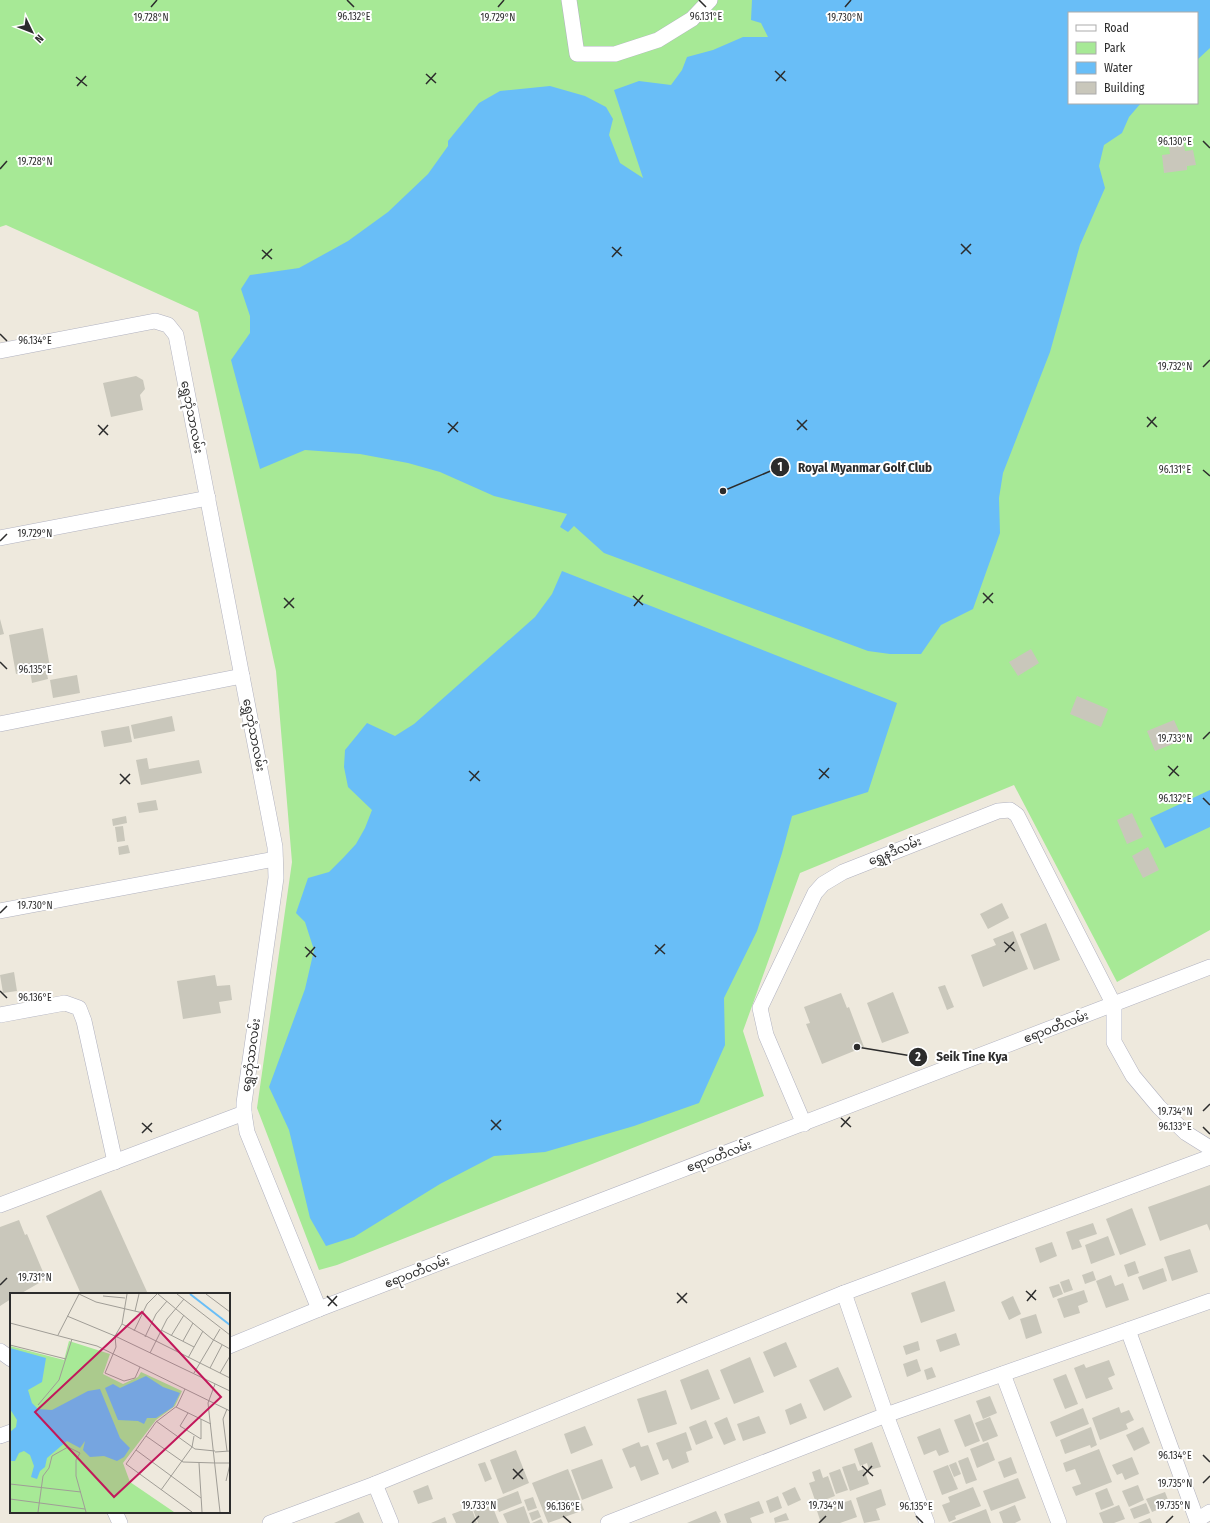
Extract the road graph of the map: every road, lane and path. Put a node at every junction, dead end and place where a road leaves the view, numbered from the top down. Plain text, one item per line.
1 (569, 0) edge
2 (710, 0) edge
3 (0, 352) edge
4 (208, 498) junction
5 (0, 538) edge
6 (242, 676) junction
7 (0, 724) edge
8 (275, 858) junction
9 (0, 911) edge
10 (1210, 967) edge
11 (1114, 1005) junction
12 (0, 1015) edge
13 (244, 1113) junction
14 (804, 1124) junction
15 (1210, 1148) edge
16 (1210, 1157) edge
17 (115, 1162) junction
18 (0, 1206) edge
19 (844, 1293) junction
20 (1210, 1301) edge
21 (319, 1309) junction
22 (1128, 1330) junction
23 (230, 1346) edge
24 (0, 1351) edge
25 (10, 1358) edge
26 (1003, 1374) junction
27 (886, 1415) junction
28 (10, 1432) edge
29 (0, 1436) edge
30 (375, 1484) junction
31 (115, 1513) edge
32 (1202, 1518) edge
33 (120, 1523) edge
34 (270, 1523) edge
35 (391, 1523) edge
36 (608, 1523) edge
37 (927, 1523) edge
38 (1060, 1523) edge

1 - 2 street
3 - 4 street, ရွှေဘုံသာလမ်း
4 - 5 street
4 - 6 street, ရွှေဘုံသာလမ်း
6 - 7 street
6 - 8 street, ရွှေဘုံသာလမ်း
8 - 9 street
8 - 13 street, ရွှေဘုံသာလမ်း
10 - 11 street, ဧရာဝတီလမ်း
11 - 14 street, ဧရာဝတီလမ်း
11 - 14 street, ရွှေနဒီလမ်း
11 - 15 street
12 - 17 street
13 - 17 street
13 - 21 street, ရွှေဘုံသာလမ်း
14 - 21 street, ဧရာဝတီလမ်း
16 - 19 street
17 - 18 street
19 - 27 street
19 - 30 street
20 - 22 street
21 - 23 street, ဧရာဝတီလမ်း
22 - 26 street
22 - 32 street
24 - 25 street
26 - 27 street
26 - 38 street
27 - 36 street
27 - 37 street
28 - 29 street
30 - 34 street
30 - 35 street
31 - 33 street

